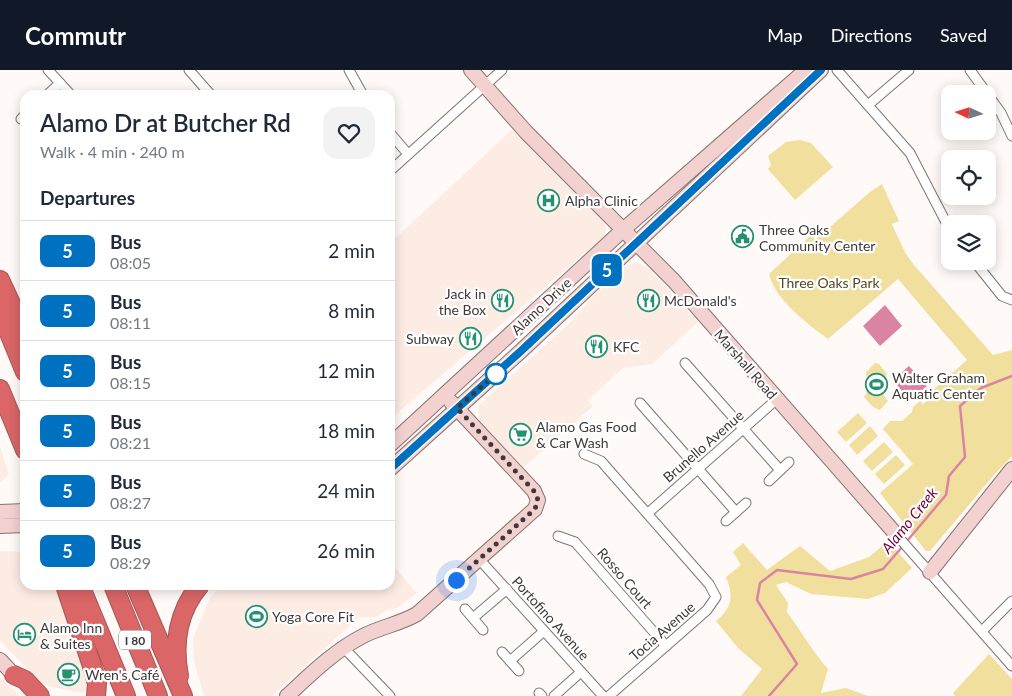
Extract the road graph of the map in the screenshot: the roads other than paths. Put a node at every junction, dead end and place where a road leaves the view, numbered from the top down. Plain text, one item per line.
1 (48, 70) edge
2 (189, 70) edge
3 (349, 70) edge
4 (471, 70) edge
5 (502, 70) edge
6 (806, 70) edge
7 (821, 70) edge
8 (837, 70) edge
9 (909, 70) edge
10 (970, 70) edge
11 (60, 84) junction
12 (485, 86) junction
13 (53, 90) edge
14 (66, 90) edge
15 (207, 90) edge
16 (360, 90) edge
17 (868, 105) junction
18 (1012, 136) edge
19 (395, 139) edge
20 (408, 154) junction
21 (395, 166) edge
22 (942, 215) edge
23 (624, 229) junction
24 (636, 242) junction
25 (981, 270) edge
26 (0, 280) edge
27 (1012, 300) edge
28 (0, 311) edge
29 (20, 323) edge
30 (20, 360) edge
31 (686, 363) dead end
32 (0, 389) edge
33 (444, 394) junction
34 (777, 399) junction
35 (640, 403) dead end
36 (457, 408) junction
37 (744, 429) junction
38 (20, 438) edge
39 (395, 439) edge
40 (584, 454) dead end
41 (789, 462) dead end
42 (395, 464) edge
43 (698, 469) junction
44 (780, 470) junction
45 (1012, 470) edge
46 (769, 481) dead end
47 (746, 503) dead end
48 (20, 511) edge
49 (4, 512) edge
50 (736, 512) junction
51 (648, 513) junction
52 (726, 521) dead end
53 (20, 525) edge
54 (0, 526) edge
55 (894, 532) joint
56 (558, 536) dead end
57 (479, 559) junction
58 (930, 572) junction
59 (507, 589) junction
60 (67, 590) edge
61 (82, 590) edge
62 (114, 590) edge
63 (137, 590) edge
64 (197, 590) edge
65 (1012, 601) edge
66 (465, 609) dead end
67 (472, 618) junction
68 (483, 630) dead end
69 (544, 632) junction
70 (982, 632) junction
71 (666, 646) junction
72 (343, 647) junction
73 (502, 652) dead end
74 (0, 660) edge
75 (510, 661) junction
76 (1012, 666) edge
77 (519, 671) dead end
78 (581, 672) junction
79 (14, 674) junction
80 (30, 696) edge
81 (40, 696) edge
82 (96, 696) edge
83 (126, 696) edge
84 (158, 696) edge
85 (183, 696) edge
86 (287, 696) edge
87 (390, 696) edge
88 (554, 696) edge
89 (602, 696) edge
90 (609, 696) edge

1 - 11 street
2 - 15 street
3 - 16 street
4 - 12 street, Marshall Road
5 - 12 street
6 - 23 street, Alamo Drive
7 - 24 street, Alamo Drive
8 - 17 street
9 - 17 street
10 - 18 street
11 - 13 street
11 - 14 street
12 - 20 street
12 - 23 street, Marshall Road
17 - 22 street
19 - 20 street
20 - 21 street
23 - 24 street, Marshall Road
23 - 33 street, Alamo Drive
24 - 34 street, Marshall Road
24 - 36 street, Alamo Drive
25 - 27 street
26 - 29 highway
28 - 30 highway
31 - 37 street
32 - 38 highway
33 - 36 street
33 - 39 street, Alamo Drive
34 - 37 street, Brunello Avenue
34 - 55 street, Marshall Road
35 - 43 street
36 - 42 street, Alamo Drive
36 - 57 street
37 - 43 street, Brunello Avenue
37 - 44 street
40 - 51 street
41 - 44 street
43 - 50 street
43 - 51 street, Brunello Avenue
44 - 46 street
45 - 58 street
47 - 50 street
48 - 49 street
50 - 52 street
51 - 71 street, Tocia Avenue
53 - 54 street
55 - 58 street, Marshall Road
56 - 71 street, Rosso Court
57 - 59 street, Portofino Avenue
57 - 72 street
58 - 70 street, Marshall Road
59 - 67 street
59 - 69 street, Portofino Avenue
60 - 82 highway
61 - 83 highway, I 80
62 - 84 highway, I 80
63 - 85 highway
64 - 85 highway
65 - 70 street
66 - 67 street
67 - 68 street
69 - 75 street
69 - 78 street, Portofino Avenue
70 - 76 street, Marshall Road
71 - 90 street, Tocia Avenue
72 - 86 street
72 - 87 street
73 - 75 street
74 - 79 street
75 - 77 street
78 - 88 street
78 - 89 street, Portofino Avenue
79 - 80 highway
79 - 81 highway

